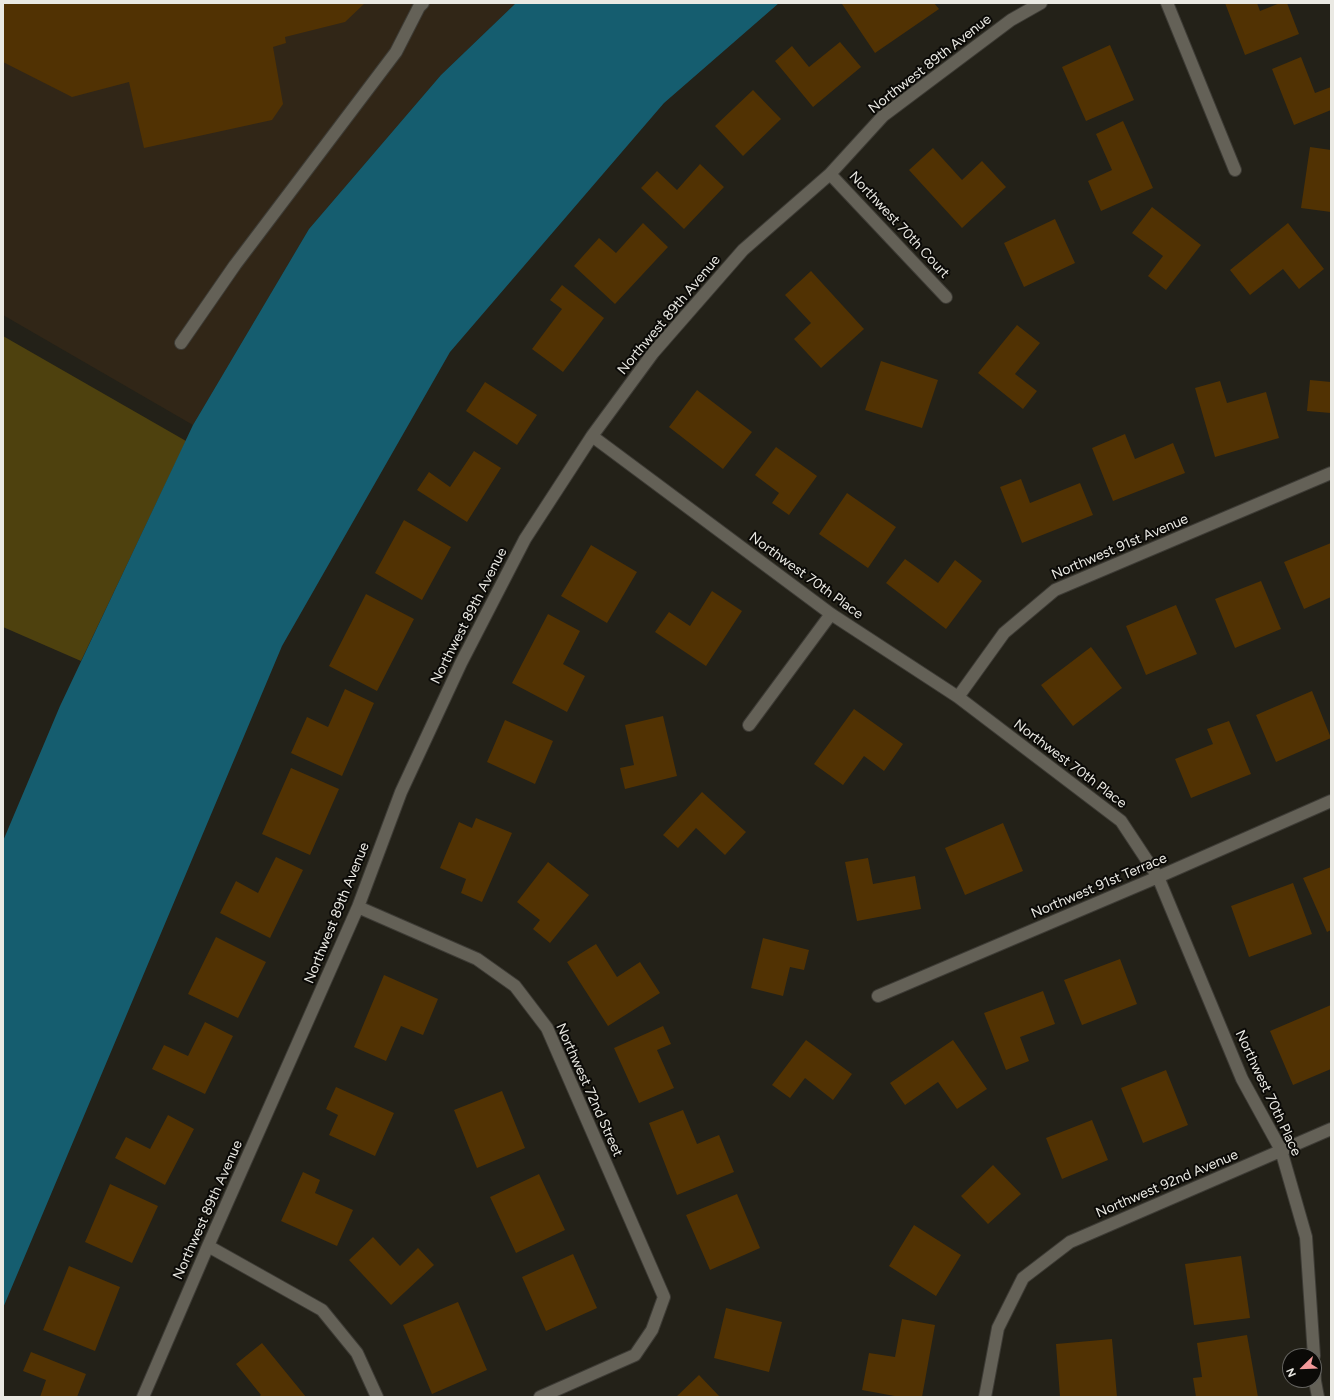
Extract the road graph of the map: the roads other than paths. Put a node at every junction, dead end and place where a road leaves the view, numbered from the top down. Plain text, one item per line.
1 (423, 3) edge
2 (1041, 3) edge
3 (1167, 3) edge
4 (1235, 170) dead end
5 (830, 174) junction
6 (946, 297) dead end
7 (181, 343) dead end
8 (592, 436) junction
9 (1331, 473) edge
10 (831, 614) junction
11 (958, 697) junction
12 (749, 725) dead end
13 (1331, 801) edge
14 (1158, 877) junction
15 (358, 907) junction
16 (878, 996) dead end
17 (1331, 1129) edge
18 (1281, 1150) junction
19 (208, 1246) junction
20 (1313, 1348) edge
21 (143, 1397) edge
22 (377, 1397) edge
23 (540, 1397) edge
24 (985, 1397) edge

1 - 7 street
2 - 5 street, Northwest 89th Avenue
3 - 4 street
5 - 6 street, Northwest 70th Court
5 - 8 street, Northwest 89th Avenue
8 - 10 street, Northwest 70th Place
8 - 15 street, Northwest 89th Avenue
9 - 11 street, Northwest 91st Avenue
10 - 11 street, Northwest 70th Place
10 - 12 street
11 - 14 street, Northwest 70th Place
13 - 14 street, Northwest 91st Terrace
14 - 16 street, Northwest 91st Terrace
14 - 18 street, Northwest 70th Place
15 - 19 street, Northwest 89th Avenue
15 - 23 street, Northwest 72nd Street
17 - 18 street, Northwest 92nd Avenue
18 - 20 street, Northwest 70th Place
18 - 24 street, Northwest 92nd Avenue
19 - 21 street, Northwest 89th Avenue
19 - 22 street

